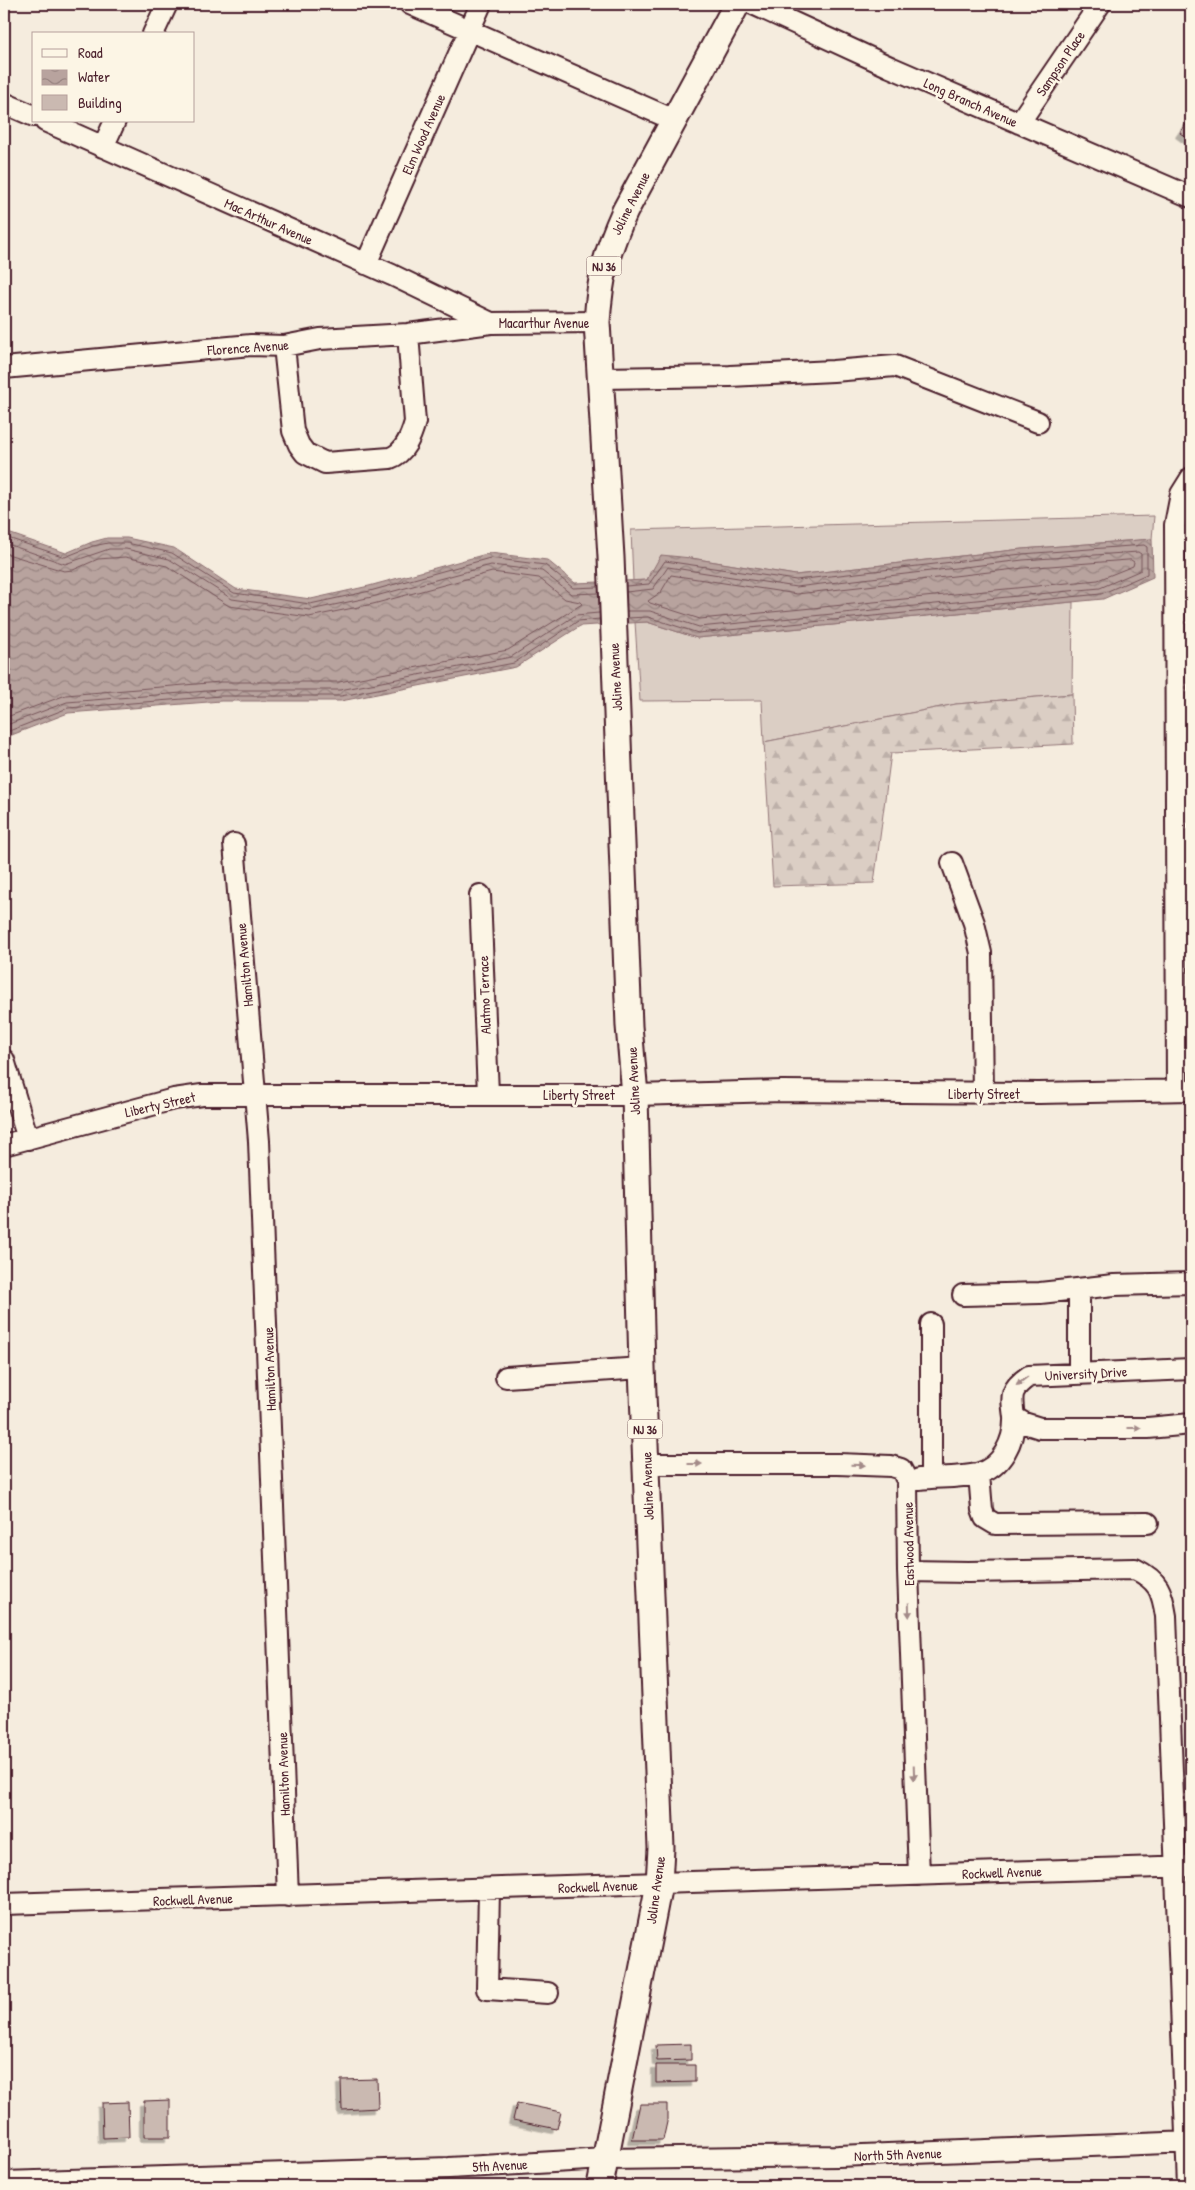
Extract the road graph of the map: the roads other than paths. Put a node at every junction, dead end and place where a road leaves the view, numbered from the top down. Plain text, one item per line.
1 (167, 4) edge
2 (410, 4) edge
3 (481, 4) edge
4 (737, 4) edge
5 (753, 4) edge
6 (1100, 4) edge
7 (469, 30) junction
8 (154, 32) edge
9 (4, 103) edge
10 (32, 115) edge
11 (674, 120) junction
12 (47, 122) edge
13 (115, 122) edge
14 (1019, 123) junction
15 (103, 147) junction
16 (1191, 198) edge
17 (366, 264) junction
18 (597, 322) junction
19 (491, 323) junction
20 (408, 334) junction
21 (284, 346) junction
22 (4, 368) edge
23 (601, 378) junction
24 (1038, 422) dead end
25 (1191, 478) edge
26 (1184, 805) edge
27 (234, 844) dead end
28 (952, 863) dead end
29 (480, 895) dead end
30 (4, 1060) edge
31 (1184, 1090) edge
32 (982, 1093) junction
33 (255, 1094) junction
34 (488, 1094) junction
35 (635, 1095) junction
36 (28, 1139) junction
37 (4, 1145) edge
38 (1191, 1283) edge
39 (1079, 1289) junction
40 (963, 1295) dead end
41 (931, 1324) dead end
42 (642, 1368) junction
43 (1191, 1369) edge
44 (1079, 1373) junction
45 (506, 1377) dead end
46 (1014, 1417) junction
47 (1191, 1424) edge
48 (646, 1464) junction
49 (979, 1474) junction
50 (931, 1478) junction
51 (907, 1480) junction
52 (1148, 1523) dead end
53 (908, 1570) junction
54 (1184, 1866) edge
55 (919, 1875) junction
56 (659, 1884) junction
57 (489, 1890) junction
58 (288, 1896) junction
59 (4, 1904) edge
60 (548, 1993) dead end
61 (1189, 2142) edge
62 (605, 2159) junction
63 (4, 2182) edge
64 (600, 2186) edge
65 (1188, 2186) edge

1 - 8 street
2 - 7 street
3 - 7 street, Elm Wood Avenue
4 - 11 main road, Joline Avenue / NJ 36
5 - 14 street, Long Branch Avenue
6 - 14 street, Sampson Place
7 - 11 street
7 - 17 street, Elm Wood Avenue
9 - 10 street
11 - 18 main road, Joline Avenue / NJ 36
12 - 15 street, Mac Arthur Avenue
13 - 15 street
14 - 16 street, Long Branch Avenue
15 - 17 street, Mac Arthur Avenue
17 - 19 street, Mac Arthur Avenue
18 - 19 street, Macarthur Avenue
18 - 23 main road, Joline Avenue / NJ 36
19 - 20 street, Florence Avenue
20 - 21 street, Florence Avenue
20 - 21 street
21 - 22 street, Florence Avenue
23 - 24 street
23 - 35 main road, Joline Avenue / NJ 36
25 - 26 street
26 - 31 street
27 - 33 street, Hamilton Avenue
28 - 32 street
29 - 34 street, Alatmo Terrace
30 - 36 street
31 - 32 street, Liberty Street
32 - 35 street, Liberty Street
33 - 34 street, Liberty Street
33 - 36 street, Liberty Street
33 - 58 street, Hamilton Avenue
34 - 35 street, Liberty Street
35 - 42 main road, Joline Avenue / NJ 36
36 - 37 street, Liberty Street
38 - 39 street
39 - 40 street
39 - 44 street
41 - 50 street
42 - 45 street
42 - 48 main road, Joline Avenue / NJ 36
43 - 44 street, University Drive
44 -> 46 street, University Drive
46 -> 47 street
46 - 49 street, University Drive
48 -> 51 street
48 - 56 main road, Joline Avenue / NJ 36
49 - 50 street
49 - 52 street
50 - 51 street
51 - 53 street, Eastwood Avenue
53 - 54 street
53 -> 55 street, Eastwood Avenue
54 - 55 street, Rockwell Avenue
54 - 61 street
55 - 56 street, Rockwell Avenue
56 - 57 street, Rockwell Avenue
56 - 62 main road, Joline Avenue / NJ 36
57 - 58 street, Rockwell Avenue
57 - 60 street
58 - 59 street, Rockwell Avenue
61 - 62 street, North 5th Avenue
61 - 65 street
62 - 63 street, 5th Avenue
62 - 64 main road, Joline Avenue / NJ 36

